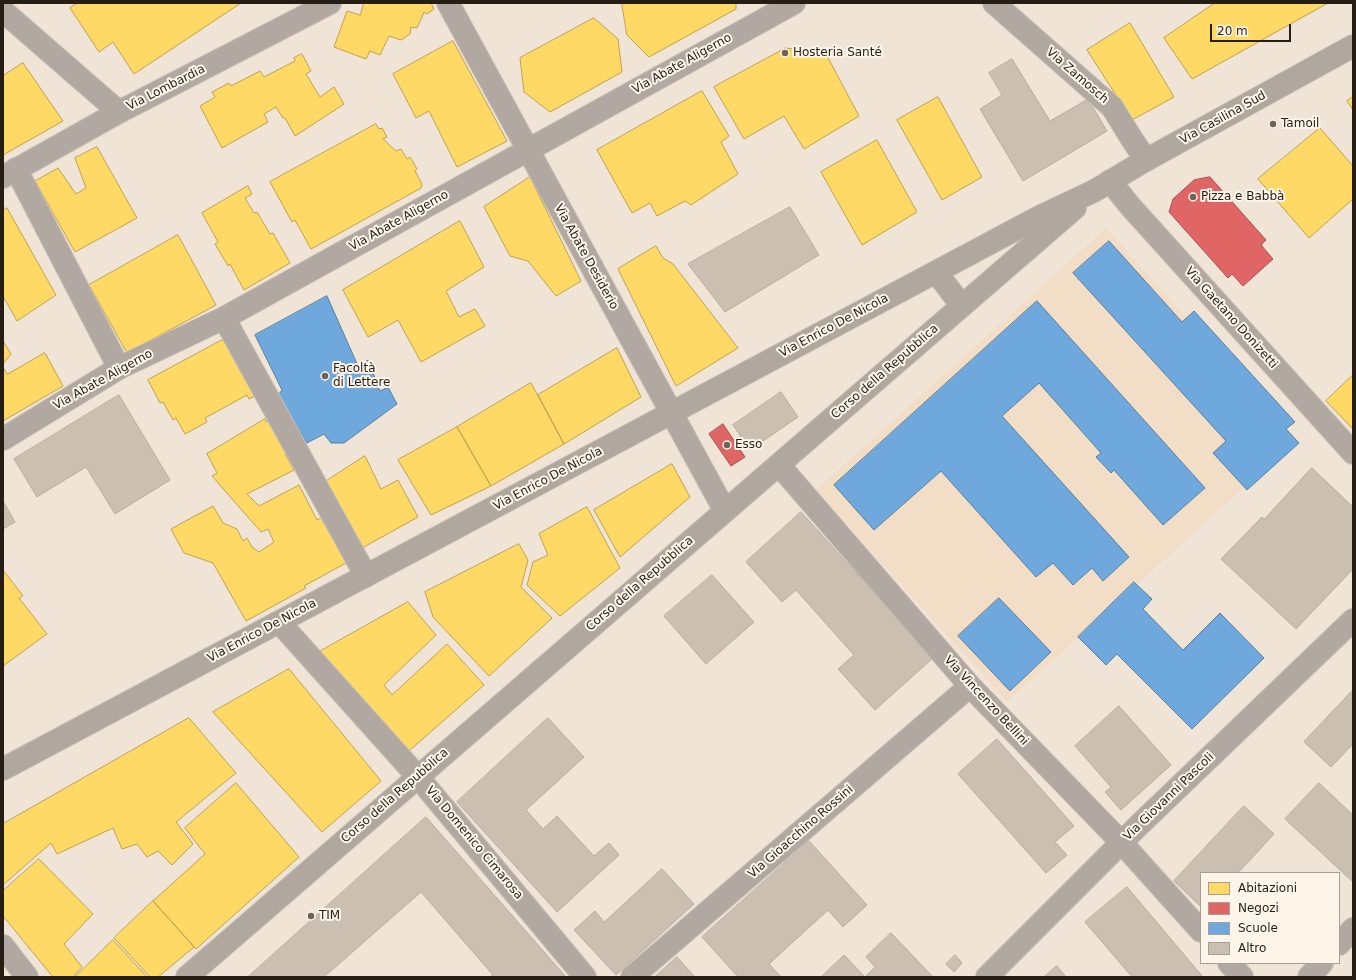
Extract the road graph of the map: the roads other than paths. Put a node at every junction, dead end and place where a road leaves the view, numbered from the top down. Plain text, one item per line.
1 (330, 3) edge
2 (448, 3) edge
3 (794, 3) edge
4 (994, 3) edge
5 (3, 11) edge
6 (1353, 46) edge
7 (119, 112) junction
8 (528, 149) junction
9 (1146, 160) junction
10 (10, 173) edge
11 (1102, 186) junction
12 (936, 272) junction
13 (962, 306) junction
14 (224, 318) junction
15 (120, 368) junction
16 (671, 413) junction
17 (3, 439) edge
18 (1353, 453) edge
19 (779, 465) junction
20 (725, 511) junction
21 (366, 576) junction
22 (1353, 620) edge
23 (279, 622) junction
24 (970, 686) junction
25 (3, 769) edge
26 (418, 777) junction
27 (1122, 842) junction
28 (1353, 929) edge
29 (1200, 930) edge
30 (1340, 943) edge
31 (3, 946) edge
32 (1230, 964) edge
33 (1321, 964) edge
34 (27, 977) edge
35 (186, 977) edge
36 (585, 977) edge
37 (632, 977) edge
38 (987, 977) edge
39 (1242, 977) edge
40 (1309, 977) edge

1 - 7 street, Via Lombardia
2 - 8 street, Via Abate Desiderio
3 - 8 street, Via Abate Aligerno
4 - 9 street, Via Zamosch
5 - 7 street
6 - 9 main road, Via Casilina Sud
7 - 10 street, Via Lombardia
8 - 14 street, Via Abate Aligerno
8 - 16 street, Via Abate Desiderio
9 - 11 main road, Via Casilina Sud
10 - 15 street
11 - 12 main road, Via Enrico De Nicola
11 - 13 main road, Corso della Repubblica
11 - 18 street, Via Gaetano Donizetti
12 - 13 main road
12 - 16 main road, Via Enrico De Nicola
13 - 19 main road, Corso della Repubblica
14 - 15 street, Via Abate Aligerno
14 - 21 street
15 - 17 street, Via Abate Aligerno
16 - 20 street, Via Abate Desiderio
16 - 21 main road, Via Enrico De Nicola
19 - 20 main road, Corso della Repubblica
19 - 24 street, Via Vincenzo Bellini
20 - 26 main road, Corso della Repubblica
21 - 23 main road, Via Enrico De Nicola
22 - 27 street, Via Giovanni Pascoli
23 - 25 main road, Via Enrico De Nicola
23 - 26 street, Via Domenico Cimarosa
24 - 27 street, Via Vincenzo Bellini
24 - 37 street, Via Gioacchino Rossini
26 - 35 main road, Corso della Repubblica
26 - 36 street, Via Domenico Cimarosa
27 - 29 street, Via Vincenzo Bellini
27 - 38 street, Via Giovanni Pascoli
28 - 30 street
31 - 34 street
32 - 39 street
33 - 40 street

